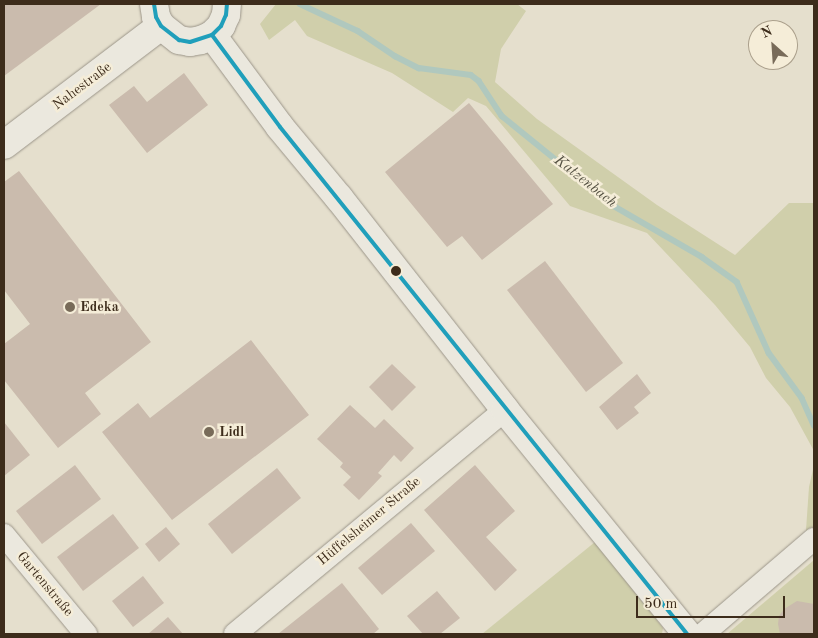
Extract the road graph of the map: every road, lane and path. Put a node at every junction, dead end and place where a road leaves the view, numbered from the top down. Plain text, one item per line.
1 (227, 4) edge
2 (158, 15) edge
3 (212, 35) junction
4 (4, 145) edge
5 (505, 410) junction
6 (4, 535) edge
7 (814, 539) edge
8 (86, 634) edge
9 (235, 634) edge
10 (687, 634) edge
11 (703, 634) edge

1 - 3 main road
2 - 3 main road
2 - 4 main road, Nahestraße
3 - 5 main road
5 - 9 street, Hüffelsheimer Straße
5 - 10 main road
6 - 8 street, Gartenstraße
7 - 11 street

